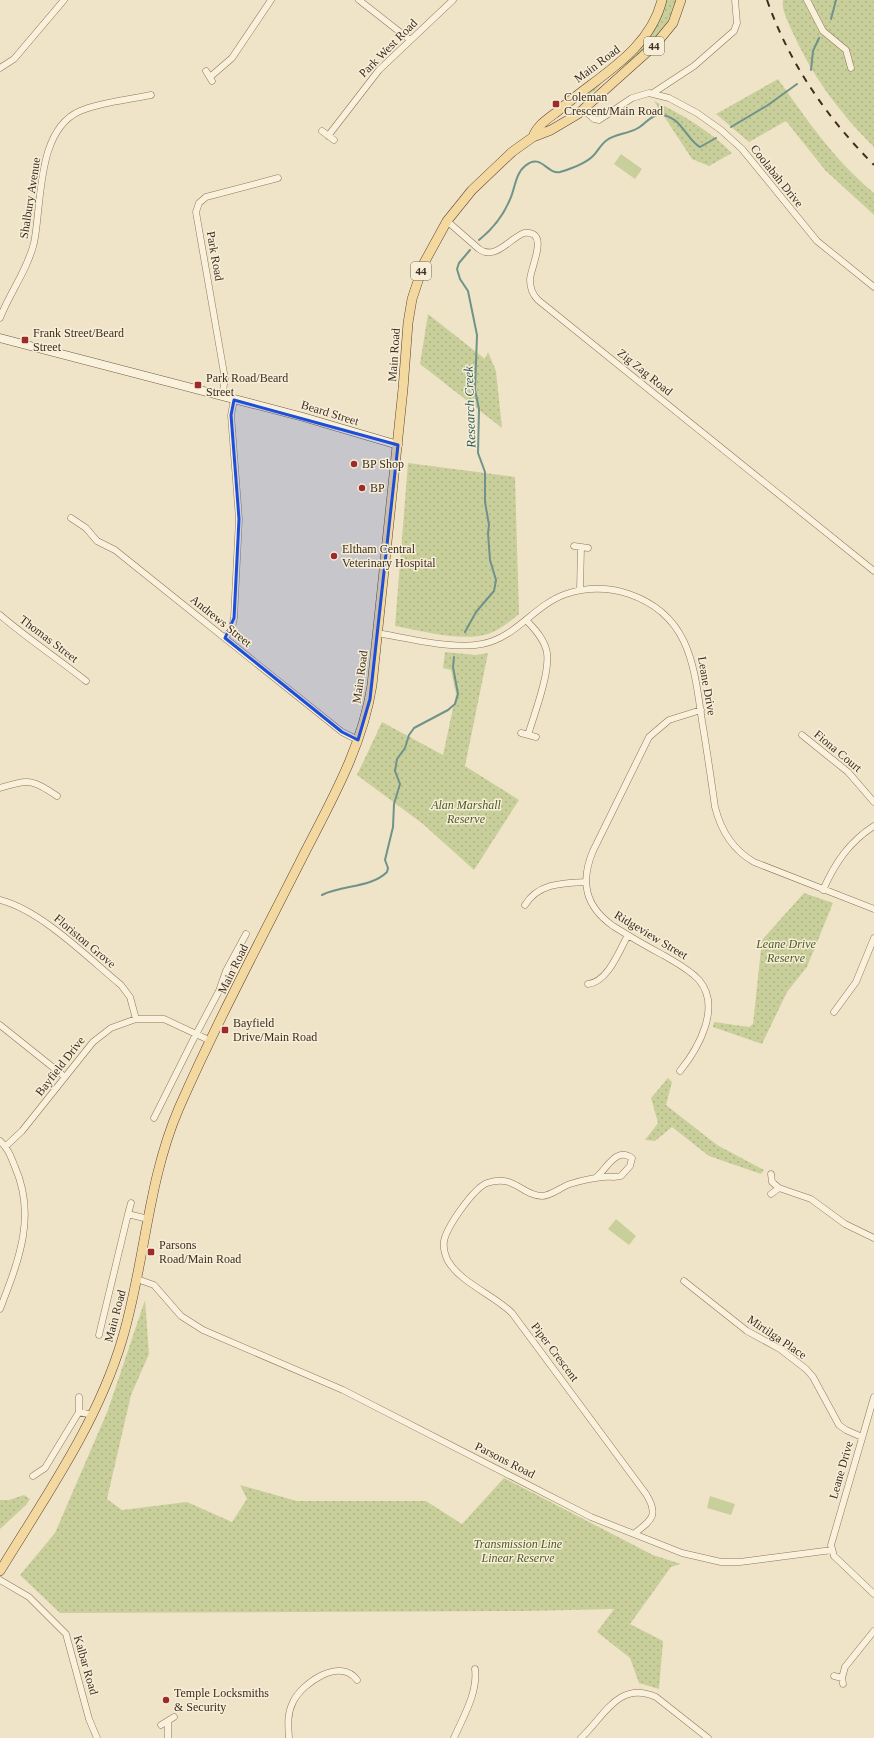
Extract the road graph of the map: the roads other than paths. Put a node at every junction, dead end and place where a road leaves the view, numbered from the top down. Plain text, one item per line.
1 (64, 0) edge
2 (271, 0) edge
3 (359, 0) edge
4 (453, 0) edge
5 (662, 0) edge
6 (681, 0) edge
7 (735, 0) edge
8 (808, 0) edge
9 (410, 40) junction
10 (0, 68) edge
11 (851, 68) dead end
12 (206, 71) dead end
13 (653, 94) junction
14 (151, 95) dead end
15 (572, 98) junction
16 (584, 110) junction
17 (322, 131) dead end
18 (328, 136) junction
19 (533, 137) junction
20 (334, 140) dead end
21 (278, 178) dead end
22 (447, 221) junction
23 (874, 287) edge
24 (0, 318) edge
25 (0, 338) edge
26 (222, 396) junction
27 (234, 400) junction
28 (398, 445) junction
29 (71, 518) dead end
30 (574, 546) dead end
31 (581, 547) junction
32 (588, 548) dead end
33 (874, 571) edge
34 (580, 590) junction
35 (0, 615) edge
36 (526, 620) junction
37 (377, 633) junction
38 (225, 638) junction
39 (86, 681) dead end
40 (701, 710) junction
41 (521, 733) dead end
42 (528, 735) junction
43 (802, 735) dead end
44 (536, 737) dead end
45 (358, 740) junction
46 (0, 788) edge
47 (58, 796) dead end
48 (874, 802) edge
49 (874, 826) edge
50 (585, 882) junction
51 (824, 890) junction
52 (0, 900) edge
53 (525, 905) dead end
54 (874, 909) edge
55 (246, 934) dead end
56 (628, 935) junction
57 (874, 938) edge
58 (588, 984) dead end
59 (834, 1012) dead end
60 (136, 1019) junction
61 (0, 1025) edge
62 (196, 1034) junction
63 (211, 1041) junction
64 (680, 1072) dead end
65 (66, 1077) junction
66 (154, 1118) dead end
67 (0, 1141) edge
68 (6, 1146) junction
69 (771, 1174) dead end
70 (595, 1178) junction
71 (779, 1188) junction
72 (771, 1194) dead end
73 (131, 1203) dead end
74 (128, 1214) junction
75 (148, 1219) junction
76 (874, 1238) edge
77 (137, 1279) junction
78 (684, 1281) dead end
79 (0, 1309) edge
80 (99, 1335) dead end
81 (79, 1397) dead end
82 (874, 1397) edge
83 (79, 1412) junction
84 (93, 1415) junction
85 (862, 1437) junction
86 (33, 1476) dead end
87 (635, 1533) junction
88 (832, 1550) junction
89 (0, 1571) edge
90 (0, 1580) edge
91 (874, 1594) edge
92 (874, 1631) edge
93 (475, 1669) dead end
94 (834, 1676) dead end
95 (357, 1680) dead end
96 (161, 1725) dead end
97 (97, 1738) edge
98 (168, 1738) edge
99 (289, 1738) edge
100 (454, 1738) edge
101 (581, 1738) edge
102 (708, 1738) edge

1 - 10 street
2 - 12 street
3 - 9 street
4 - 9 street, Park West Road
5 - 15 main road, Main Road / 44
6 - 16 main road, Main Road / 44
7 - 13 street
8 - 11 street
9 - 18 street, Park West Road
13 - 16 street
13 - 23 street, Coolabah Drive
14 - 24 street, Shalbury Avenue
15 - 16 main road
15 - 19 main road, Main Road / 44
16 - 19 main road, Main Road / 44
17 - 18 street
18 - 20 street
19 - 22 main road, Main Road / 44
21 - 26 street, Park Road
22 - 28 main road, Main Road / 44
22 - 33 street, Zig Zag Road
25 - 26 street, Beard Street
26 - 27 street, Beard Street
27 - 28 street, Beard Street
27 - 38 street
28 - 37 main road, Main Road / 44
29 - 38 street, Andrews Street
30 - 31 street
31 - 32 street
31 - 34 street
34 - 36 street, Leane Drive
34 - 40 street, Leane Drive
35 - 39 street, Thomas Street
36 - 37 street, Leane Drive
36 - 42 street
37 - 45 main road, Main Road / 44
38 - 45 street, Andrews Street
40 - 50 street, Ridgeview Street
40 - 51 street, Leane Drive
41 - 42 street
42 - 44 street
43 - 48 street, Fiona Court
45 - 63 main road, Main Road / 44
46 - 47 street
49 - 51 street
50 - 53 street
50 - 56 street, Ridgeview Street
51 - 54 street, Leane Drive
52 - 60 street, Floriston Grove
55 - 62 street, Main Road
56 - 58 street
56 - 64 street, Ridgeview Street
57 - 59 street
60 - 62 street, Bayfield Drive
60 - 65 street, Bayfield Drive
61 - 65 street
62 - 63 street, Bayfield Drive
62 - 66 street, Main Road
63 - 75 main road, Main Road / 44
65 - 68 street, Bayfield Drive
67 - 68 street
68 - 79 street
69 - 71 street
70 - 70 street
70 - 87 street, Piper Crescent
71 - 72 street
71 - 76 street
73 - 74 street, Main Road
74 - 75 street
74 - 80 street, Main Road
75 - 77 main road, Main Road / 44
77 - 84 main road, Main Road / 44
77 - 87 street, Parsons Road
78 - 85 street, Mirtilga Place
81 - 83 street
82 - 85 street, Leane Drive
83 - 84 street
83 - 86 street
84 - 89 main road, Main Road / 44
85 - 88 street, Leane Drive
87 - 88 street, Parsons Road
88 - 91 street
90 - 97 street, Kalbar Road
92 - 94 street
93 - 100 street
95 - 99 street
96 - 98 street
101 - 102 street

